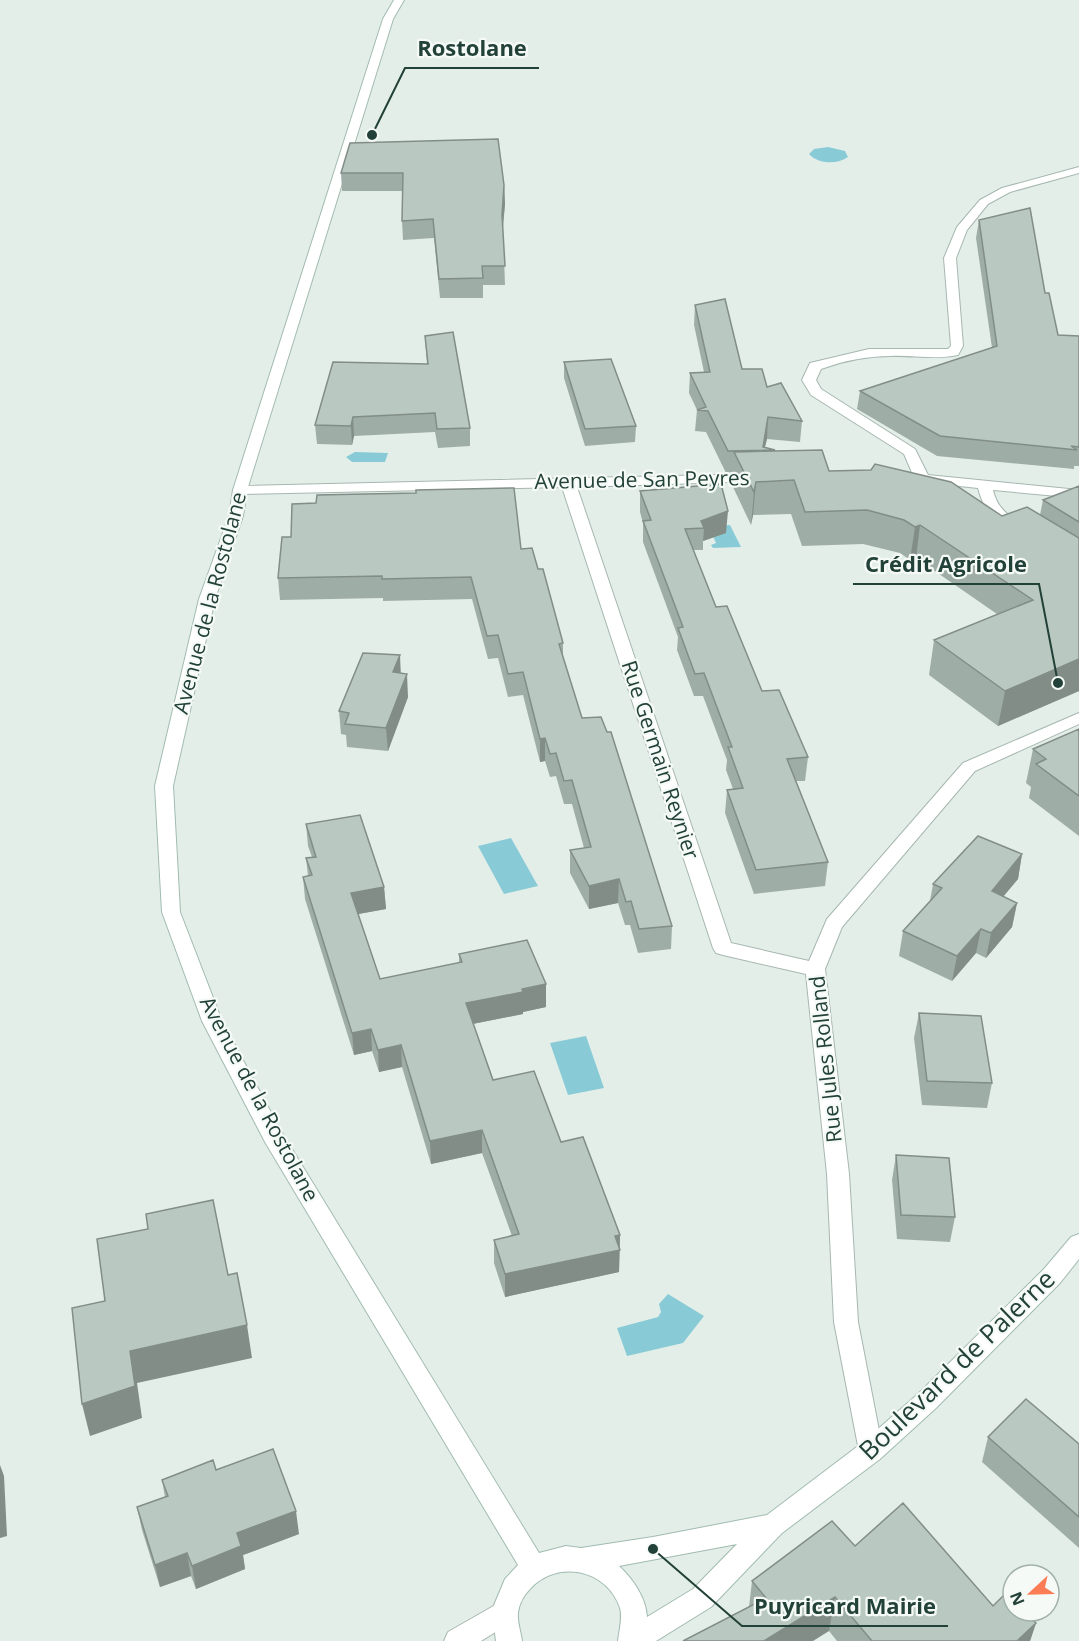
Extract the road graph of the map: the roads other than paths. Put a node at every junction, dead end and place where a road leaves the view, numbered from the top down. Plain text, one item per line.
1 (399, 0) edge
2 (1079, 170) edge
3 (903, 476) edge
4 (766, 478) edge
5 (922, 478) junction
6 (568, 482) junction
7 (984, 484) junction
8 (240, 490) junction
9 (1079, 494) edge
10 (1023, 533) edge
11 (1079, 718) edge
12 (815, 969) junction
13 (1079, 1243) edge
14 (870, 1451) junction
15 (773, 1526) junction
16 (584, 1558) junction
17 (533, 1567) junction
18 (504, 1612) junction
19 (457, 1641) edge
20 (509, 1641) edge
21 (631, 1641) edge

1 - 8 street, Avenue de la Rostolane
2 - 5 street
3 - 5 street
4 - 6 street, Avenue de San Peyres
5 - 7 street
6 - 8 street, Avenue de San Peyres
6 - 12 street, Rue Germain Reynier
7 - 9 street
7 - 10 street
8 - 17 street, Avenue de la Rostolane
11 - 12 street, Rue Jules Rolland
12 - 14 street, Rue Jules Rolland
13 - 14 street, Boulevard de Palerne
14 - 15 street, Boulevard de Palerne
15 - 16 street, Boulevard de Palerne
15 - 21 street, Boulevard de Palerne
16 - 17 street, Boulevard de Palerne
16 - 21 street
17 - 18 street
18 - 19 street
18 - 20 street

